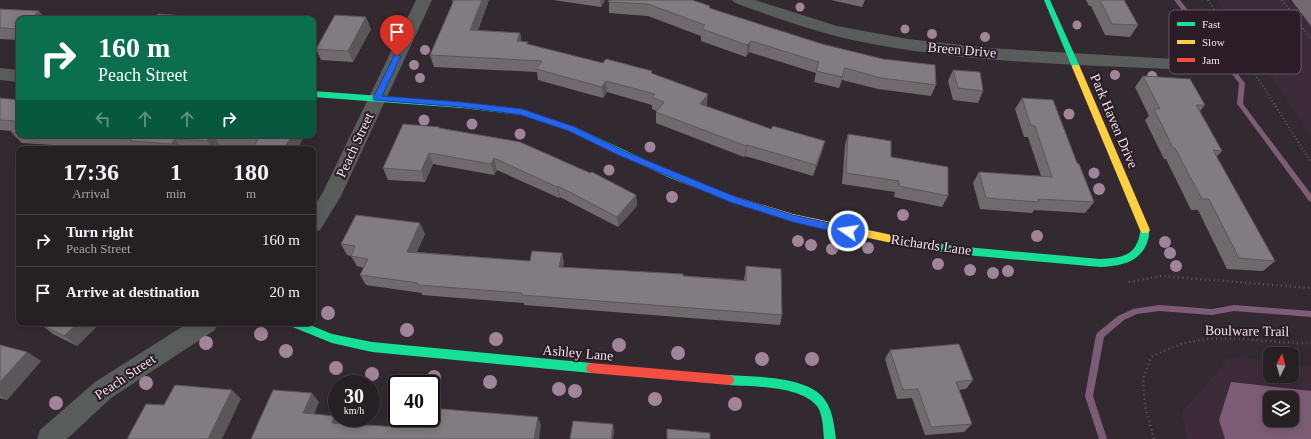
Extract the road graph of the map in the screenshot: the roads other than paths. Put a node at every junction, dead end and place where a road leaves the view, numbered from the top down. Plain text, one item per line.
1 (424, 0) edge
2 (740, 0) edge
3 (1047, 0) edge
4 (1072, 58) junction
5 (1169, 64) edge
6 (0, 74) edge
7 (16, 76) edge
8 (316, 94) edge
9 (377, 98) junction
10 (316, 219) edge
11 (1138, 254) joint
12 (202, 326) edge
13 (300, 326) edge
14 (49, 439) edge
15 (830, 439) edge

1 - 9 street, Peach Street
2 - 4 street, Breen Drive
3 - 4 street, Park Haven Drive
4 - 5 street, Breen Drive
4 - 11 street, Park Haven Drive
6 - 7 street
8 - 9 street, Richards Lane
9 - 10 street, Peach Street
9 - 11 street, Richards Lane
12 - 14 street, Peach Street
13 - 15 street, Ashley Lane

